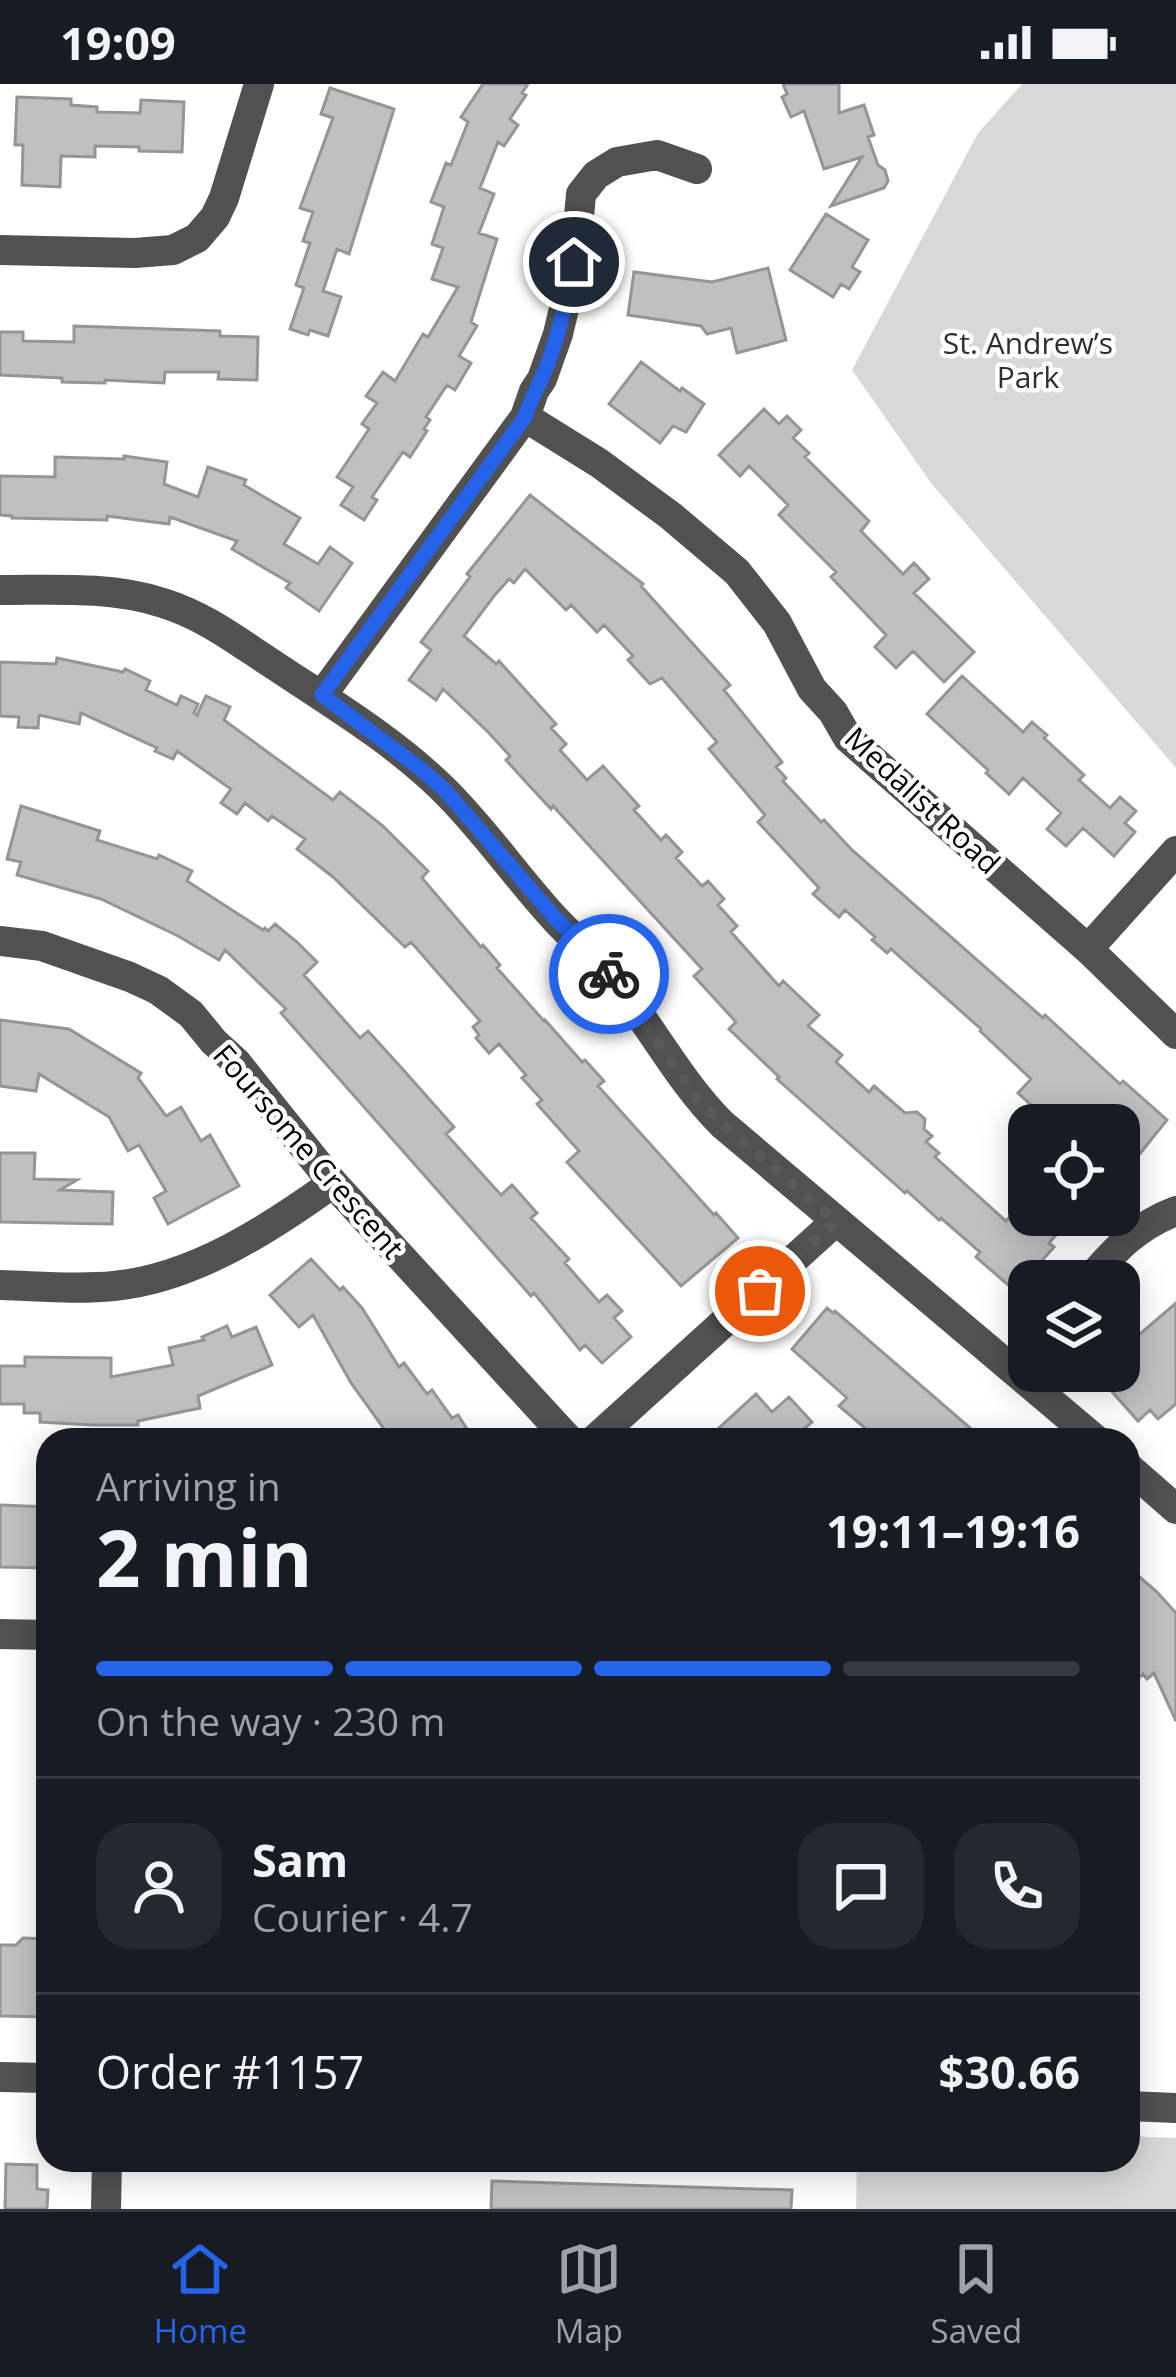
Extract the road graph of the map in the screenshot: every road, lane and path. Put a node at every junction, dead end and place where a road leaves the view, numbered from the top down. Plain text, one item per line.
1 (259, 84) edge
2 (697, 169) dead end
3 (0, 250) edge
4 (525, 417) junction
5 (0, 590) edge
6 (322, 695) junction
7 (1176, 851) edge
8 (0, 941) edge
9 (1088, 949) junction
10 (1176, 1034) edge
11 (333, 1183) junction
12 (1176, 1211) edge
13 (836, 1221) junction
14 (1106, 1260) edge
15 (0, 1286) edge
16 (1008, 1350) edge
17 (1051, 1392) edge
18 (558, 1428) edge
19 (608, 1428) edge
20 (1085, 1428) edge
21 (1140, 1478) edge
22 (1176, 1509) edge
23 (0, 1634) edge
24 (36, 1635) edge
25 (0, 2077) edge
26 (36, 2078) edge
27 (1140, 2106) edge
28 (1176, 2108) edge
29 (107, 2172) edge
30 (106, 2209) edge

1 - 3 street
2 - 4 street
4 - 6 street
4 - 9 street, Medalist Road
5 - 6 street
6 - 13 street
7 - 9 street
8 - 11 street, Foursome Crescent
9 - 10 street, Medalist Road
11 - 15 street
11 - 18 street, Foursome Crescent
12 - 14 street
13 - 16 street
13 - 19 street
17 - 20 street
21 - 22 street
23 - 24 street
25 - 26 street
27 - 28 street
29 - 30 street

